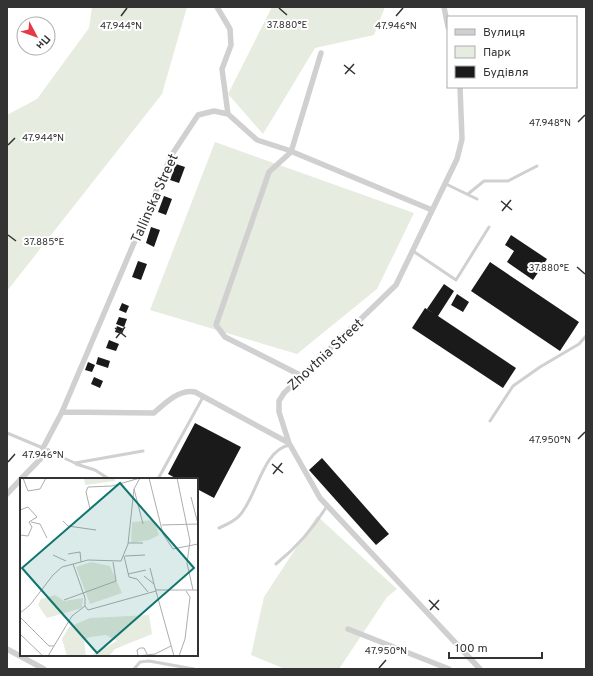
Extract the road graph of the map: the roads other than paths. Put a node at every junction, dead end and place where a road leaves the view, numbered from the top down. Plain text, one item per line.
1 (217, 7) edge
2 (444, 7) edge
3 (447, 22) edge
4 (321, 53) dead end
5 (460, 88) edge
6 (228, 114) junction
7 (291, 152) junction
8 (536, 166) dead end
9 (446, 184) junction
10 (468, 194) junction
11 (477, 199) dead end
12 (432, 210) junction
13 (489, 227) dead end
14 (413, 251) junction
15 (586, 336) edge
16 (302, 376) junction
17 (203, 397) junction
18 (62, 412) junction
19 (490, 421) dead end
20 (7, 433) edge
21 (290, 444) junction
22 (46, 450) junction
23 (143, 451) dead end
24 (74, 463) junction
25 (22, 478) edge
26 (107, 478) edge
27 (159, 478) edge
28 (20, 480) edge
29 (7, 494) edge
30 (327, 506) junction
31 (219, 528) dead end
32 (276, 564) dead end
33 (348, 629) dead end
34 (7, 649) edge
35 (44, 669) edge
36 (134, 669) edge
37 (194, 669) edge
38 (449, 669) edge
39 (480, 669) edge

1 - 6 street
2 - 3 street
4 - 7 street
5 - 9 street, Zhovtnia Street
6 - 7 street
6 - 18 street, Tallinska Street
7 - 12 street
7 - 16 street
8 - 10 lane
9 - 10 lane
9 - 12 street, Zhovtnia Street
10 - 11 lane
12 - 14 street, Zhovtnia Street
13 - 14 lane
14 - 16 street, Zhovtnia Street
15 - 19 lane
16 - 21 street, Zhovtnia Street
17 - 18 street
17 - 21 street
17 - 27 lane
18 - 22 street, Tallinska Street
20 - 22 lane
21 - 30 street, Zhovtnia Street
21 - 31 lane
22 - 24 lane
22 - 25 street, Tallinska Street
23 - 24 lane
24 - 26 lane
28 - 29 street, Tallinska Street
30 - 32 lane
30 - 39 street, Zhovtnia Street
33 - 38 street
34 - 35 street
36 - 37 lane

